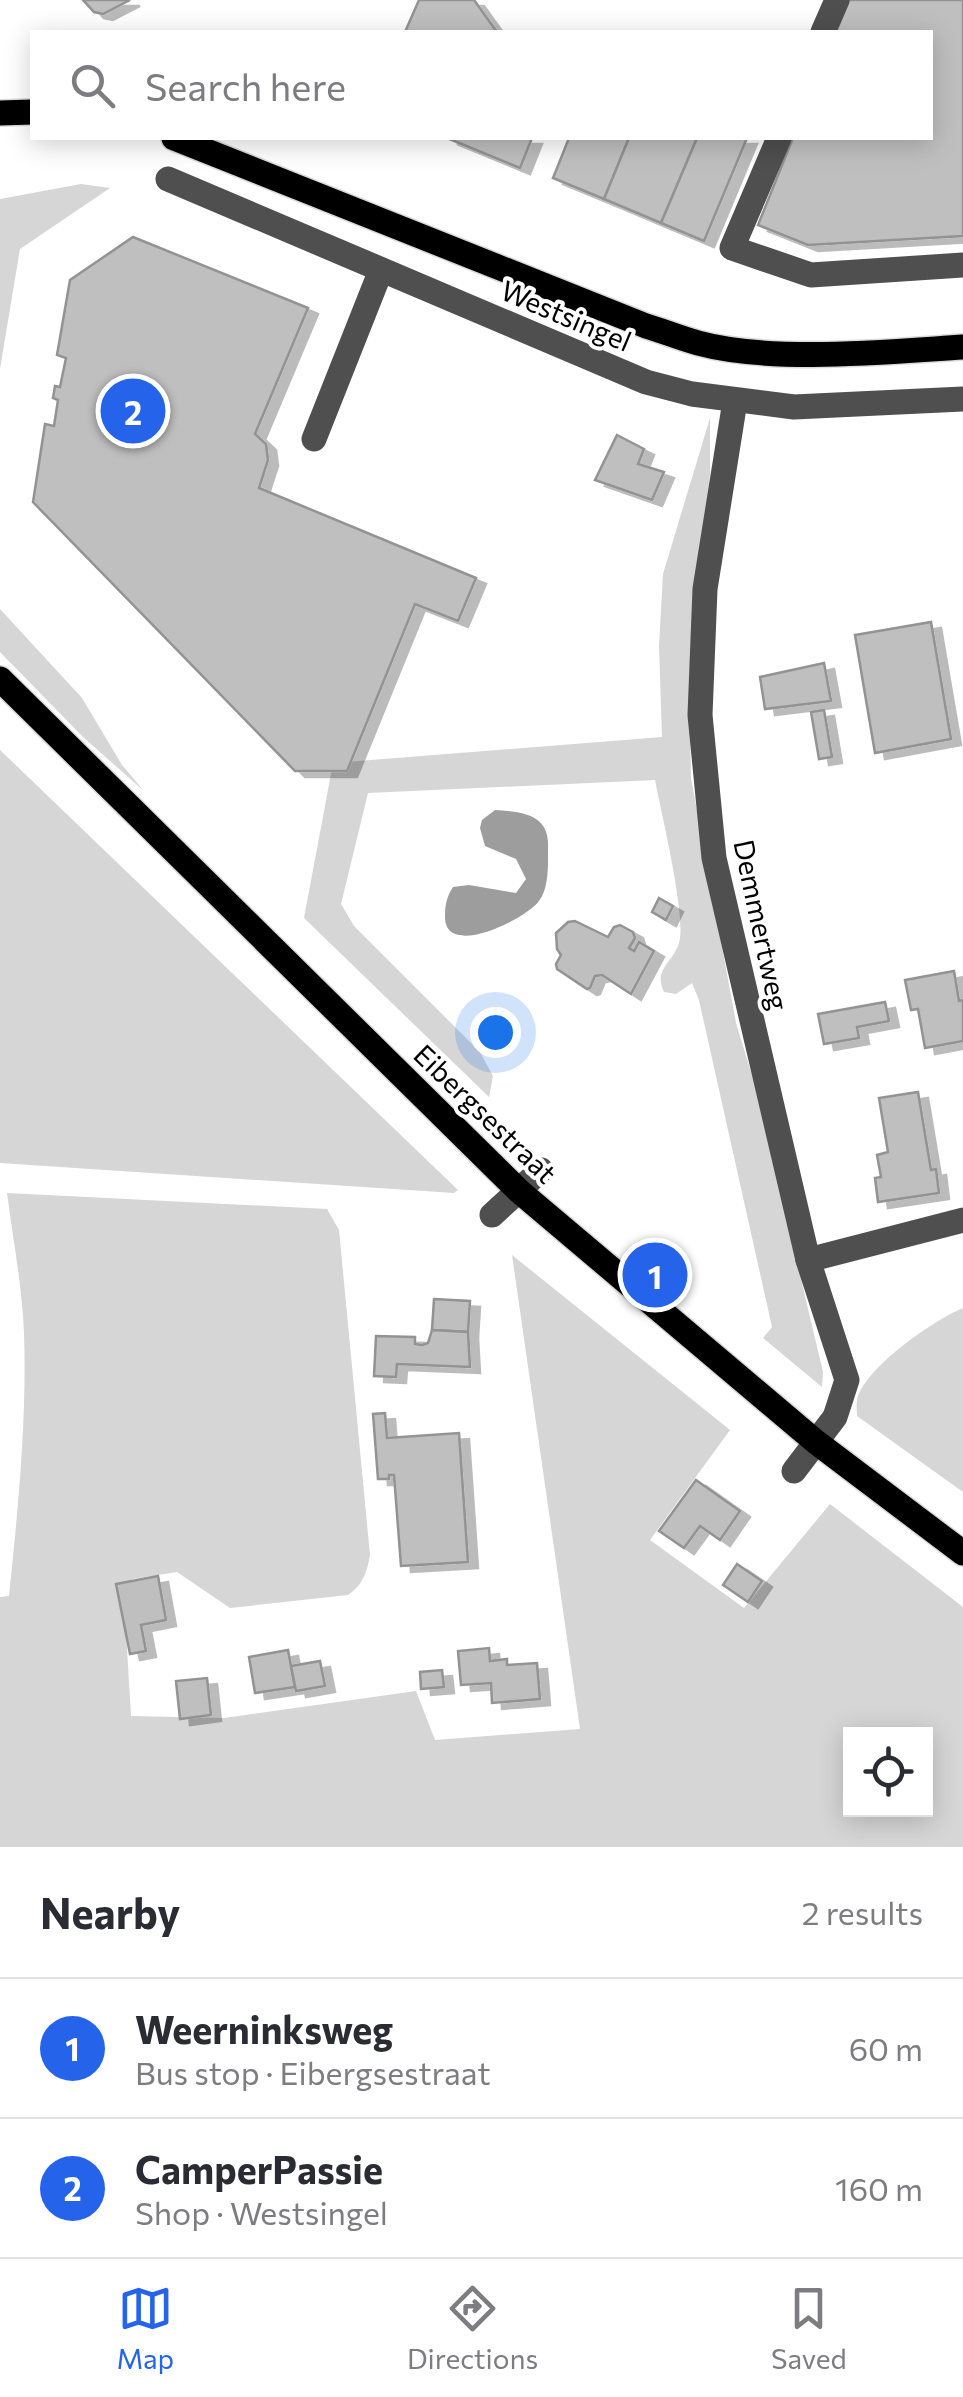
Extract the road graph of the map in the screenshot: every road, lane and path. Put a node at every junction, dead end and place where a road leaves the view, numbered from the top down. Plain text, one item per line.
1 (836, 0) edge
2 (824, 30) edge
3 (30, 112) edge
4 (0, 113) edge
5 (179, 140) edge
6 (777, 140) edge
7 (168, 179) dead end
8 (963, 265) edge
9 (381, 270) junction
10 (963, 347) edge
11 (963, 399) edge
12 (734, 402) junction
13 (314, 439) dead end
14 (0, 679) edge
15 (541, 1170) dead end
16 (519, 1192) junction
17 (492, 1214) dead end
18 (963, 1220) edge
19 (808, 1260) junction
20 (816, 1442) junction
21 (794, 1471) dead end
22 (963, 1553) edge

1 - 2 street
3 - 4 main road
5 - 10 main road, Westsingel
6 - 8 street
7 - 9 street, Westsingel
9 - 12 street, Westsingel
9 - 13 street
11 - 12 street, Westsingel
12 - 19 street, Demmertweg
14 - 16 main road, Eibergsestraat
15 - 16 street
16 - 17 street
16 - 20 main road, Eibergsestraat
18 - 19 street
19 - 20 street, Demmertweg
20 - 21 street, Demmertweg
20 - 22 main road, Eibergsestraat

